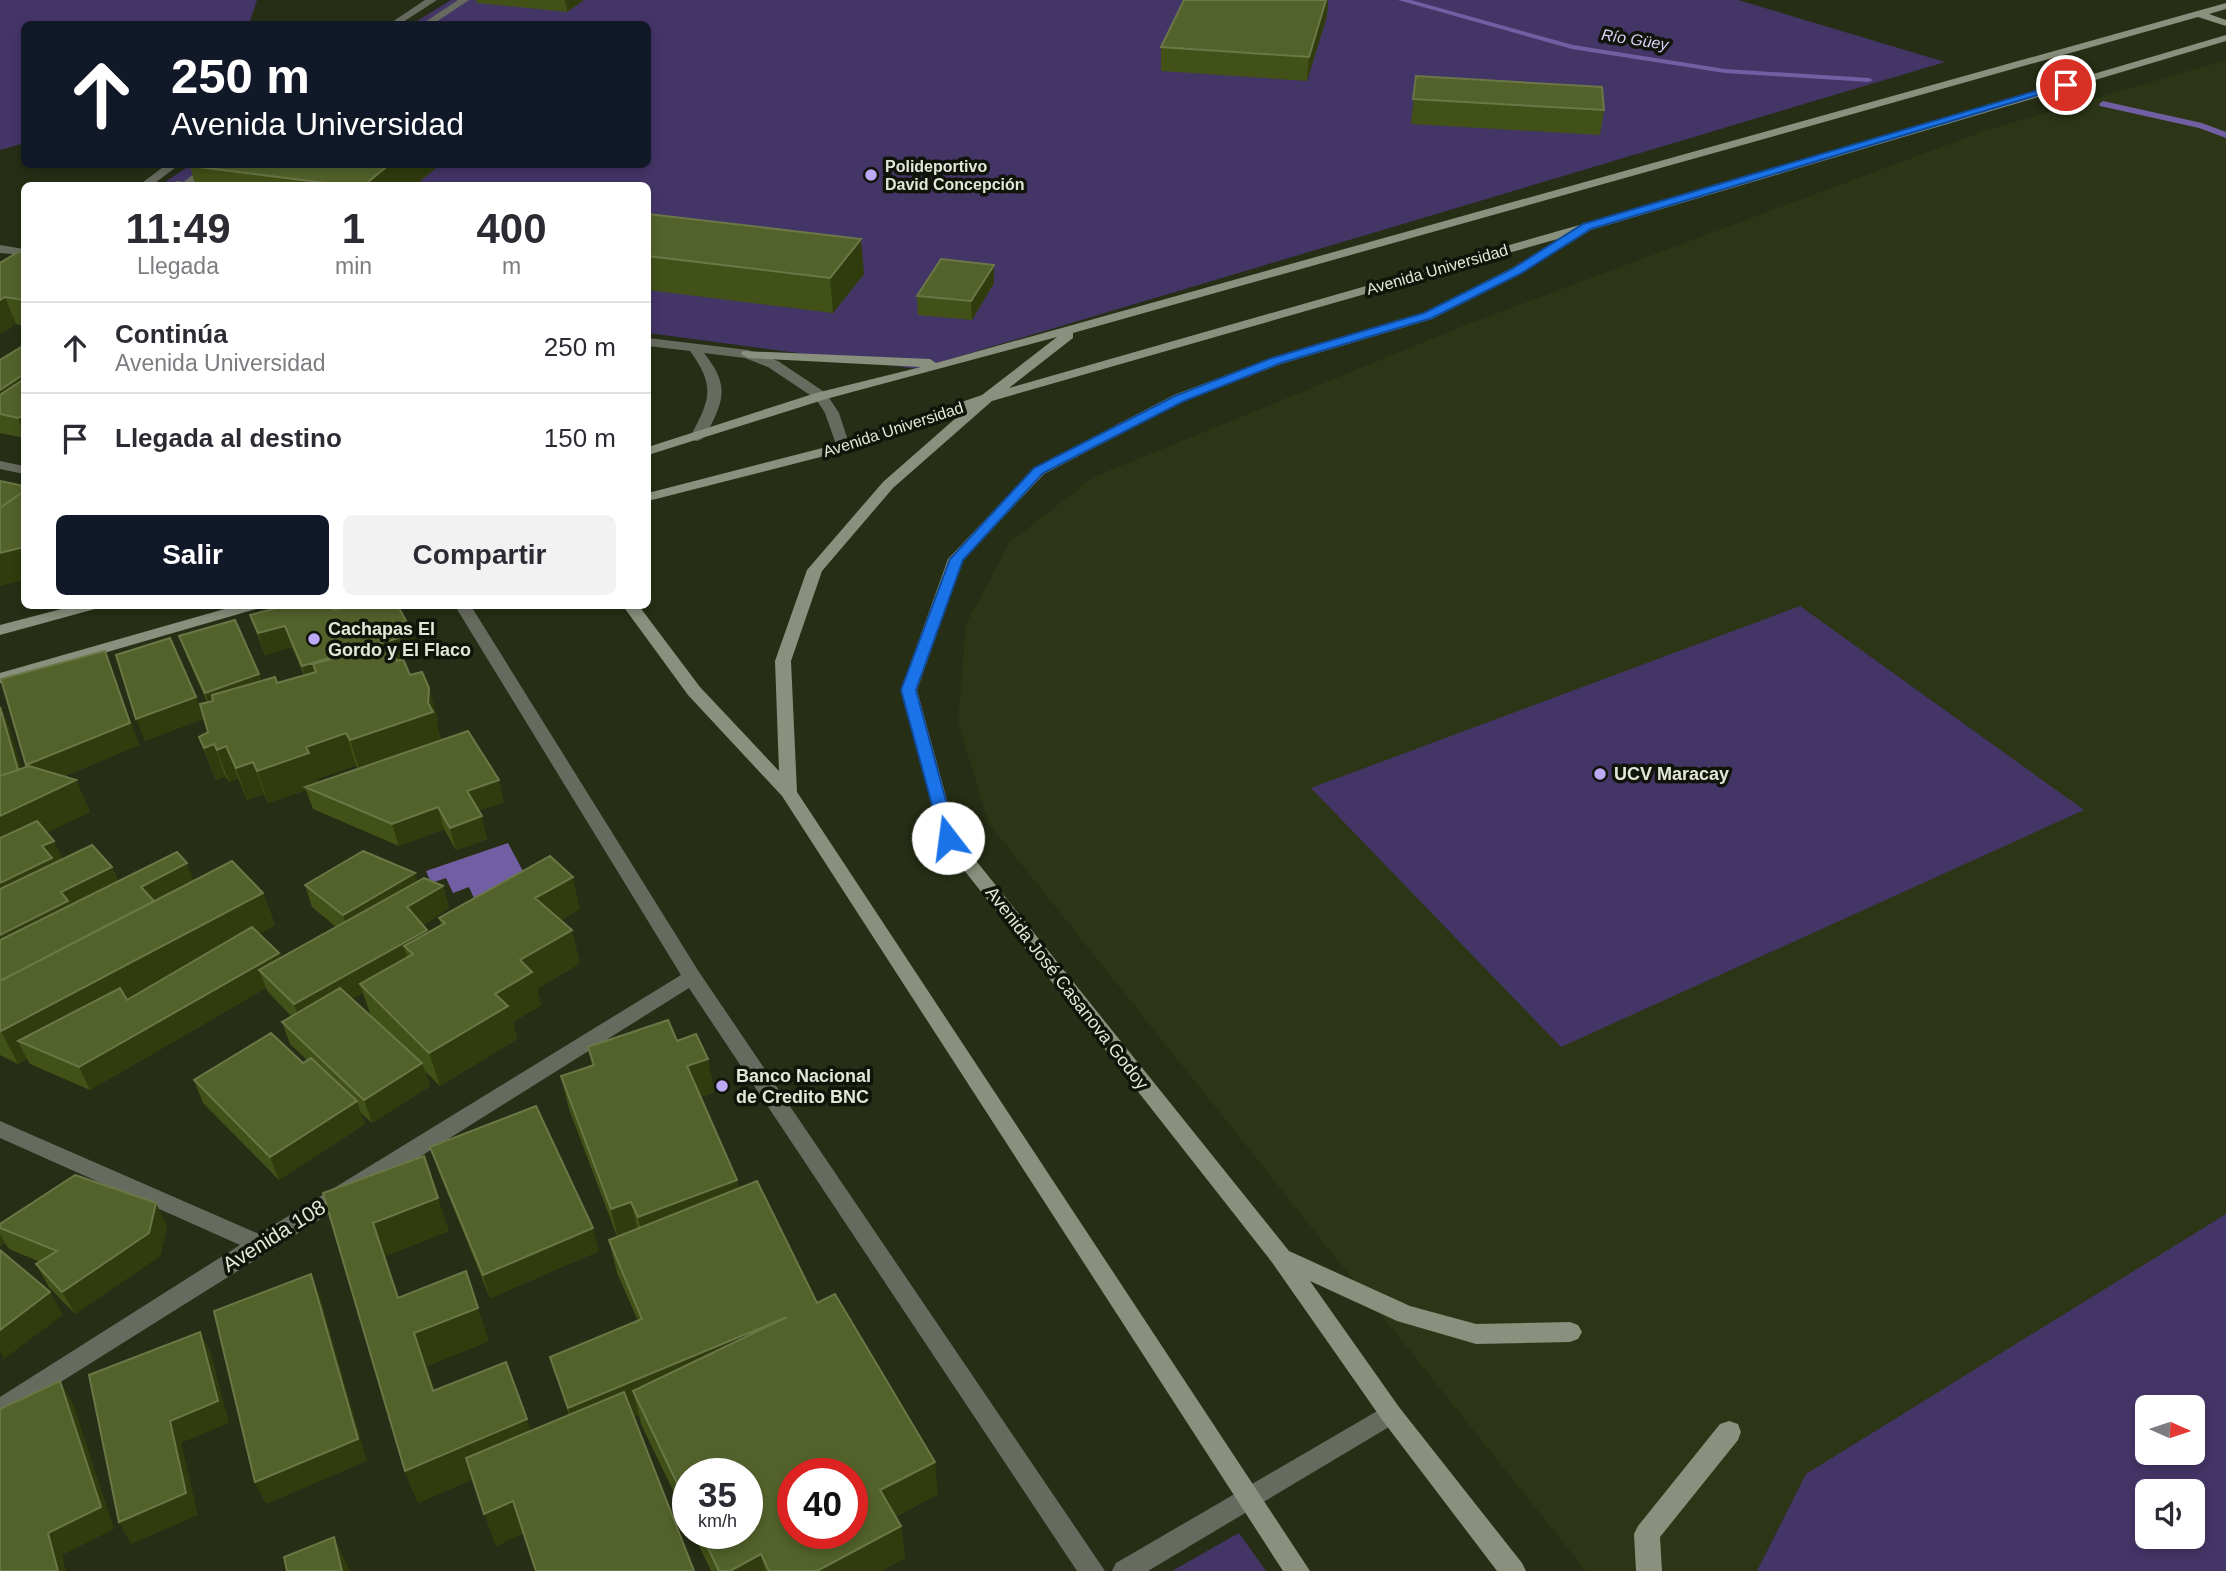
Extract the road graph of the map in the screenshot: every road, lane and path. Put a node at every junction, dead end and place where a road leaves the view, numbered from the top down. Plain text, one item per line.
1 (432, 0) edge
2 (464, 0) edge
3 (2226, 6) edge
4 (2200, 13) junction
5 (399, 21) edge
6 (432, 21) edge
7 (2226, 23) edge
8 (2226, 37) edge
9 (169, 168) edge
10 (209, 168) edge
11 (149, 182) edge
12 (189, 182) edge
13 (1587, 227) junction
14 (0, 249) edge
15 (21, 252) edge
16 (1076, 328) junction
17 (651, 342) edge
18 (695, 349) junction
19 (748, 354) junction
20 (947, 364) junction
21 (821, 396) junction
22 (987, 398) junction
23 (697, 437) junction
24 (843, 447) junction
25 (651, 450) edge
26 (0, 465) edge
27 (21, 469) edge
28 (651, 496) edge
29 (78, 609) edge
30 (240, 609) edge
31 (465, 609) edge
32 (633, 609) edge
33 (0, 630) edge
34 (0, 678) edge
35 (788, 792) junction
36 (692, 976) junction
37 (0, 1129) edge
38 (260, 1244) junction
39 (1280, 1256) junction
40 (1570, 1332) dead end
41 (0, 1410) edge
42 (1391, 1414) junction
43 (1729, 1432) dead end
44 (1247, 1498) junction
45 (1092, 1571) edge
46 (1125, 1571) edge
47 (1297, 1571) edge
48 (1513, 1571) edge
49 (1649, 1571) edge

1 - 5 street
2 - 6 street
3 - 4 street
4 - 7 street
4 - 16 street
8 - 13 street, Avenida Universidad
9 - 11 street
10 - 12 street
13 - 22 street, Avenida Universidad
13 - 39 street, Avenida José Casanova Godoy
14 - 15 street
16 - 20 street
16 - 22 street
17 - 18 street
18 - 19 street
18 - 23 street
19 - 20 street
19 - 21 street
20 - 21 street
21 - 23 street
21 - 24 street
22 - 24 street, Avenida Universidad
22 - 35 street
23 - 25 street
24 - 28 street, Avenida Universidad
26 - 27 street
29 - 33 street
30 - 34 street
31 - 36 street
32 - 35 street
35 - 44 street
36 - 38 street, Avenida 108
36 - 45 street
37 - 38 street
38 - 41 street, Avenida 108
39 - 40 street
39 - 42 street, Avenida José Casanova Godoy
42 - 44 street
42 - 48 street, Avenida José Casanova Godoy
43 - 49 street
44 - 46 street
44 - 47 street

